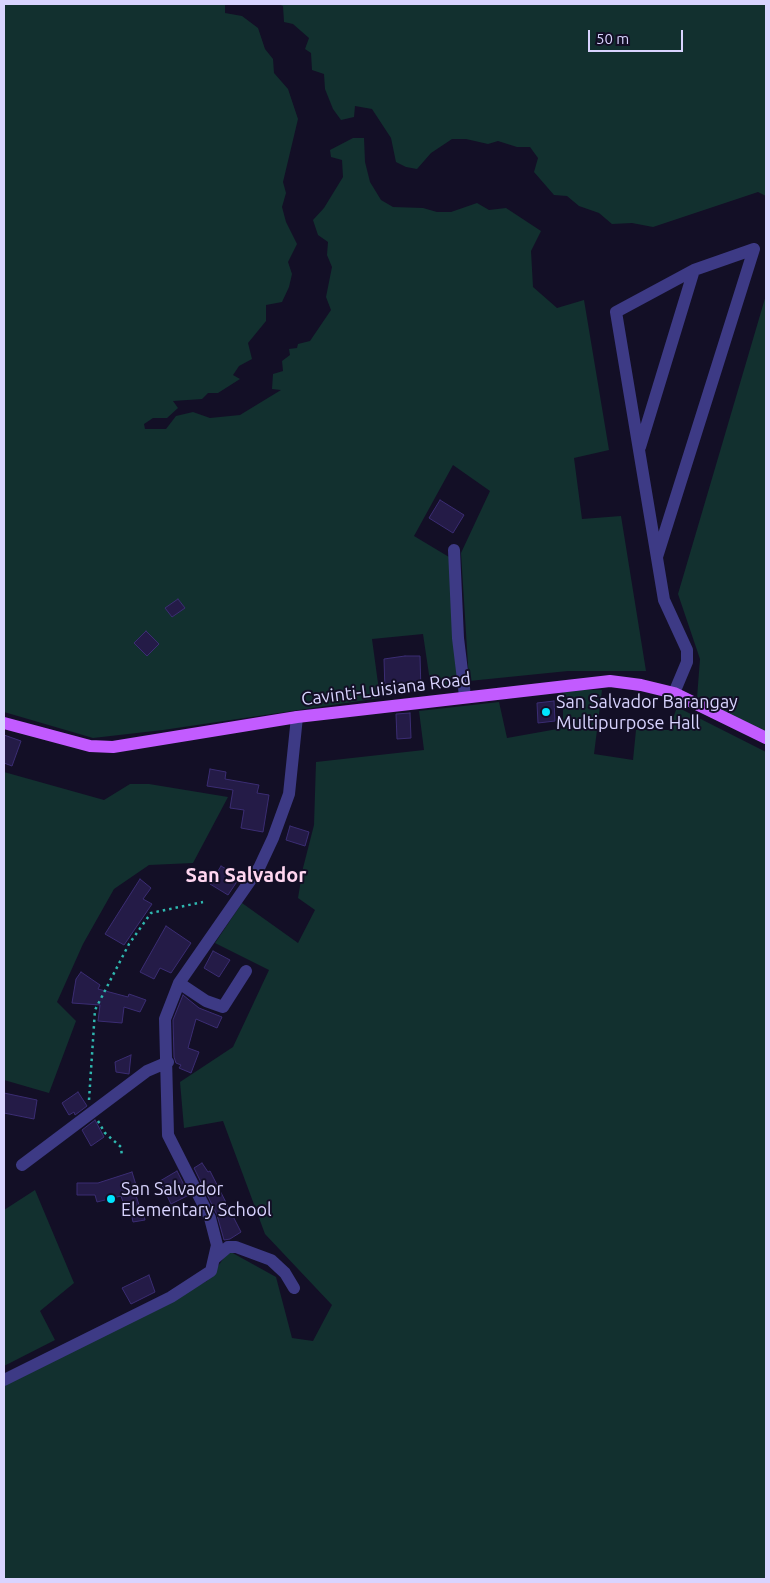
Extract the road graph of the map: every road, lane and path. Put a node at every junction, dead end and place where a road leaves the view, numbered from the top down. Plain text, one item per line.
1 (694, 270) junction
2 (639, 450) junction
3 (454, 550) dead end
4 (656, 559) junction
5 (674, 693) junction
6 (465, 696) junction
7 (297, 717) junction
8 (4, 723) edge
9 (766, 738) edge
10 (203, 902) dead end
11 (246, 971) dead end
12 (179, 983) junction
13 (168, 1062) junction
14 (90, 1113) junction
15 (122, 1157) dead end
16 (22, 1165) dead end
17 (214, 1259) junction
18 (294, 1288) dead end
19 (4, 1380) edge

1 - 2 street
1 - 2 street
1 - 4 street
2 - 4 street
3 - 6 street
4 - 5 street
5 - 6 main road, Cavinti-Luisiana Road
5 - 9 main road, Cavinti-Luisiana Road
6 - 7 main road, Cavinti-Luisiana Road
7 - 8 main road, Cavinti-Luisiana Road
7 - 12 street
10 - 14 path
11 - 12 street
12 - 13 street
13 - 14 street
13 - 17 street
14 - 15 path
14 - 16 street
17 - 18 street
17 - 19 street

